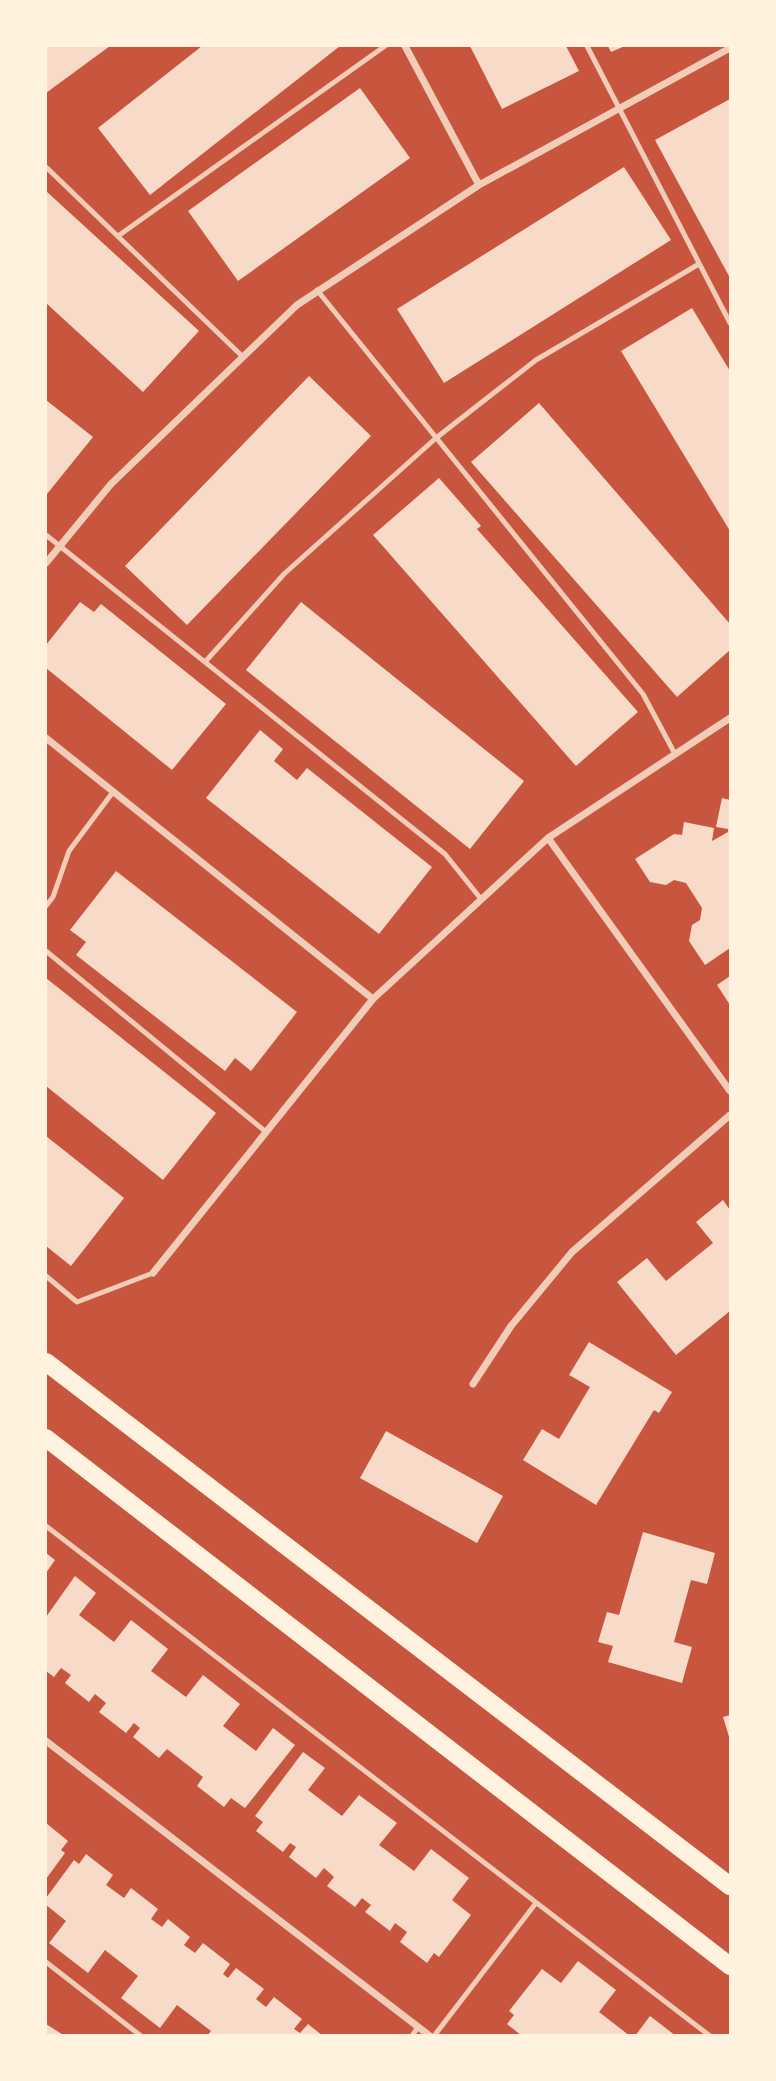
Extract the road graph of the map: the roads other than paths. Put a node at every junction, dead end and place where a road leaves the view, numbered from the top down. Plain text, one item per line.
1 (385, 46) edge
2 (405, 46) edge
3 (587, 46) edge
4 (730, 48) edge
5 (618, 107) junction
6 (46, 167) edge
7 (479, 185) junction
8 (117, 236) junction
9 (699, 264) junction
10 (317, 290) junction
11 (730, 323) edge
12 (243, 357) junction
13 (436, 438) junction
14 (46, 534) edge
15 (60, 546) junction
16 (46, 563) edge
17 (205, 662) junction
18 (730, 718) edge
19 (46, 738) edge
20 (675, 754) junction
21 (113, 792) junction
22 (548, 838) junction
23 (481, 899) junction
24 (46, 906) edge
25 (46, 951) edge
26 (373, 999) junction
27 (730, 1091) edge
28 (730, 1115) edge
29 (266, 1132) junction
30 (153, 1272) joint
31 (46, 1276) edge
32 (46, 1362) edge
33 (473, 1384) dead end
34 (46, 1438) edge
35 (46, 1526) edge
36 (46, 1741) edge
37 (730, 1886) edge
38 (536, 1903) junction
39 (46, 1962) edge
40 (730, 1966) edge
41 (418, 2027) junction
42 (141, 2035) edge
43 (412, 2035) edge
44 (432, 2035) edge
45 (709, 2035) edge

1 - 8 lane
2 - 7 street
3 - 5 lane
4 - 5 street
5 - 7 street
5 - 9 lane
6 - 8 lane
7 - 10 street
8 - 12 lane
9 - 11 lane
9 - 13 lane
10 - 12 street
10 - 13 lane
12 - 15 street
13 - 17 lane
13 - 20 lane
14 - 15 lane
15 - 16 street
15 - 17 lane
17 - 23 lane
18 - 20 street
19 - 21 street
20 - 22 street
21 - 24 lane
21 - 26 street
22 - 23 street
22 - 27 street
23 - 26 street
25 - 29 lane
26 - 29 street
28 - 33 street
29 - 30 street
30 - 31 lane
32 - 37 main road
34 - 40 main road
35 - 38 lane
36 - 41 street
38 - 44 lane
38 - 45 lane
39 - 42 lane
41 - 43 lane
41 - 44 street

